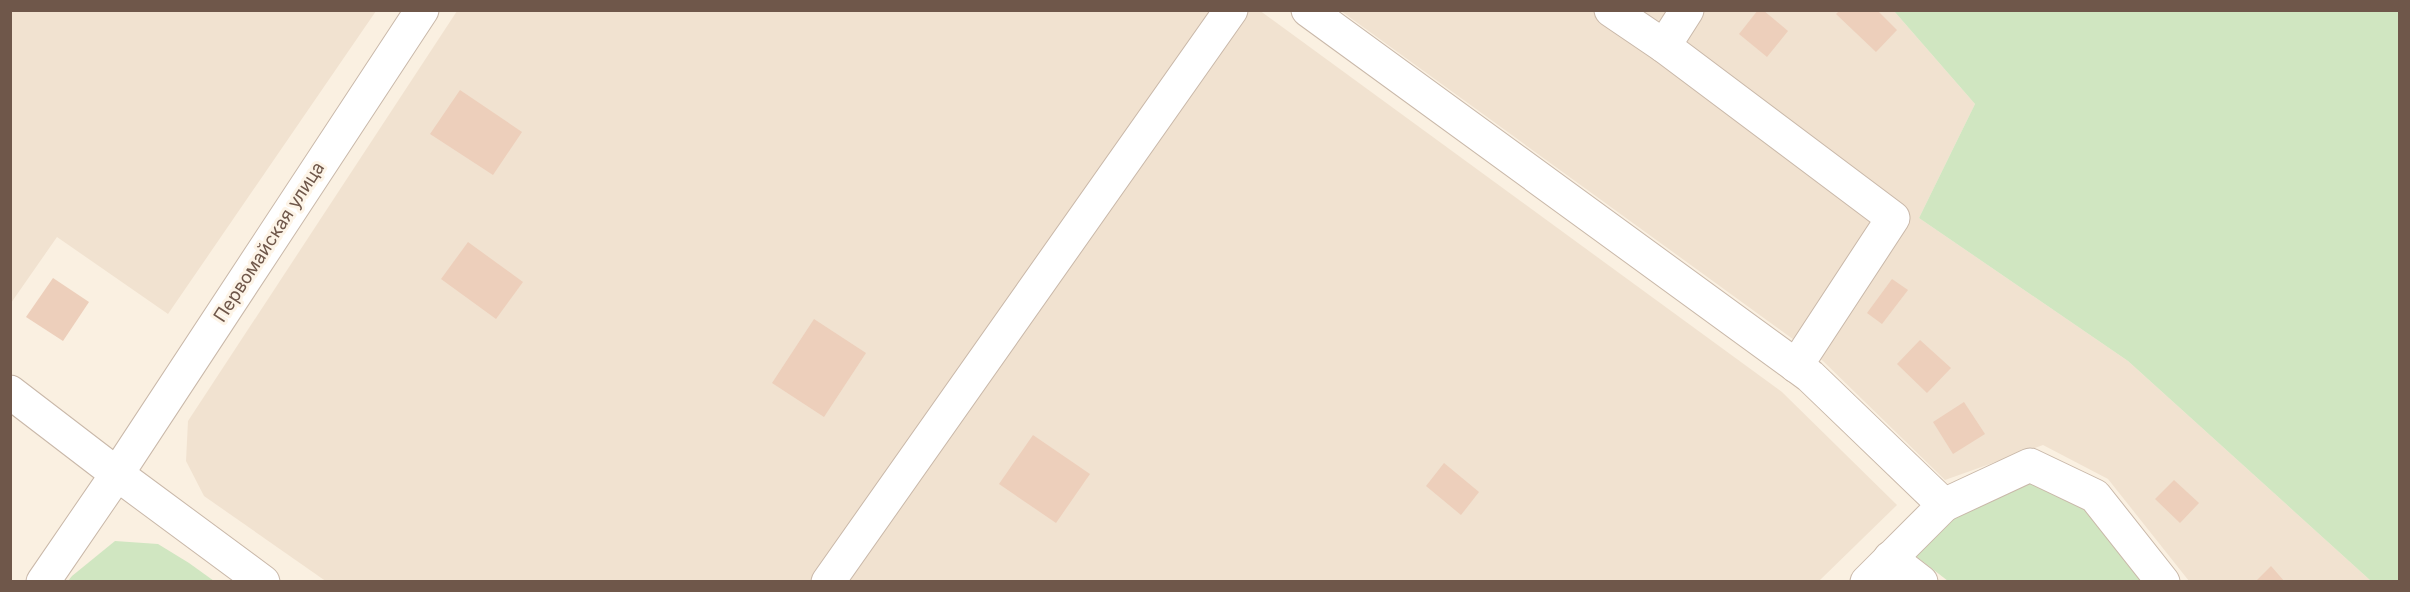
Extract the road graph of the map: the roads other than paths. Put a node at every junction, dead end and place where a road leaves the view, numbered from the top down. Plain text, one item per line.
1 (422, 10) edge
2 (1231, 10) edge
3 (1308, 10) edge
4 (1611, 10) edge
5 (1687, 10) edge
6 (1664, 46) junction
7 (1796, 366) junction
8 (10, 392) edge
9 (117, 474) junction
10 (1944, 506) junction
11 (1890, 558) junction
12 (43, 582) edge
13 (262, 582) edge
14 (828, 582) edge
15 (1867, 582) edge
16 (1921, 582) edge
17 (2163, 582) edge

1 - 9 street, Первомайская улица
2 - 14 street
3 - 7 street
4 - 6 street
5 - 6 street
6 - 7 street
7 - 10 street
8 - 9 street
9 - 12 street, Первомайская улица
9 - 13 street
10 - 11 street
10 - 17 street
11 - 15 street
11 - 16 street

